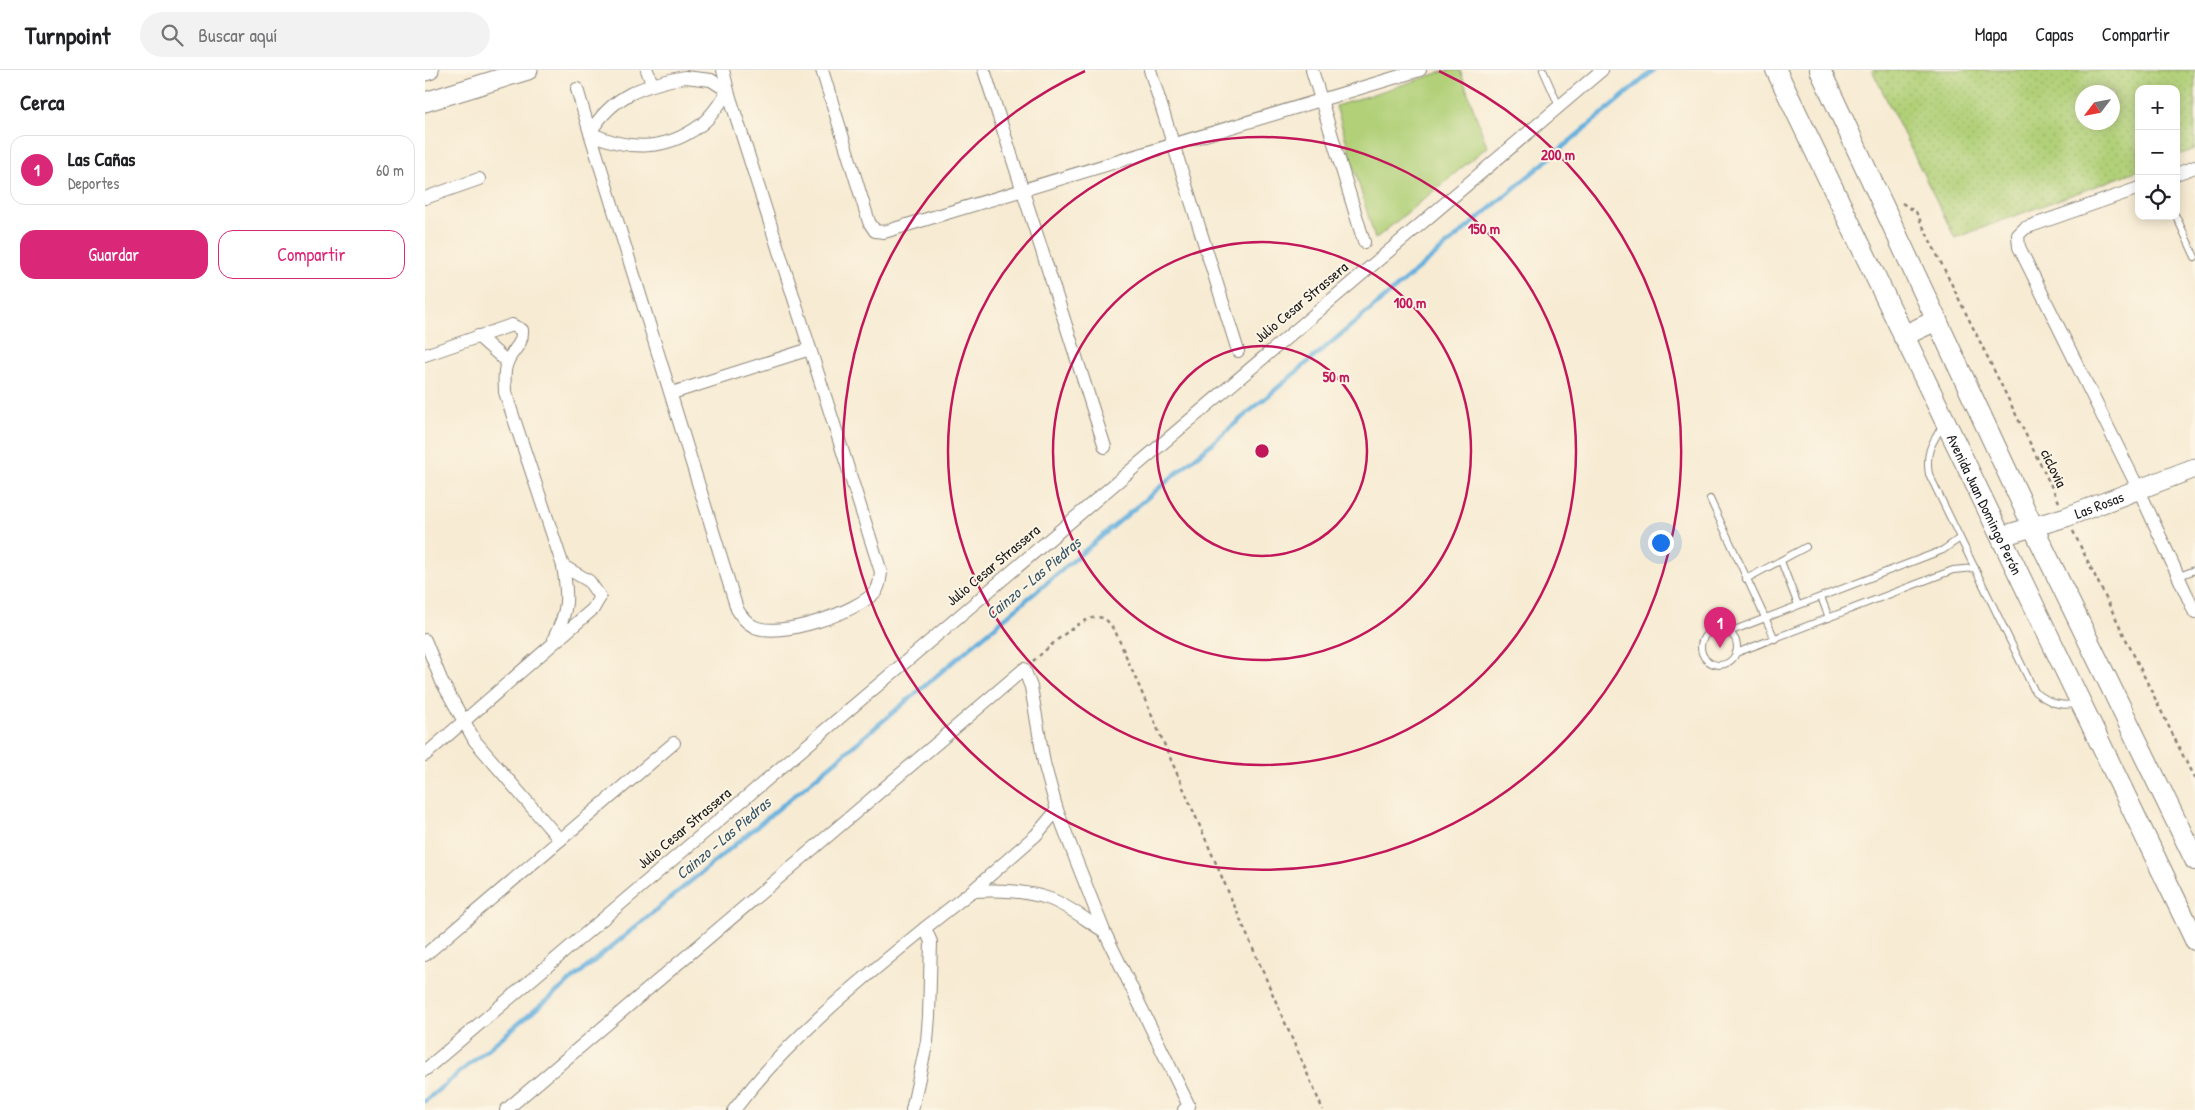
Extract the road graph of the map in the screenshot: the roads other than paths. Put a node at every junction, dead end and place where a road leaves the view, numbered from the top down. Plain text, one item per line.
1 (429, 70) edge
2 (528, 70) edge
3 (647, 70) edge
4 (723, 70) edge
5 (822, 70) edge
6 (984, 70) edge
7 (1150, 70) edge
8 (1312, 70) edge
9 (1420, 70) edge
10 (1543, 70) edge
11 (1602, 70) edge
12 (1776, 70) edge
13 (1820, 70) edge
14 (425, 71) edge
15 (652, 84) junction
16 (577, 89) dead end
17 (728, 91) junction
18 (1321, 100) junction
19 (425, 102) edge
20 (1559, 106) junction
21 (590, 133) junction
22 (1173, 144) junction
23 (2195, 167) edge
24 (2180, 173) edge
25 (479, 179) dead end
26 (1022, 189) junction
27 (2135, 189) edge
28 (425, 198) edge
29 (2178, 220) edge
30 (1364, 242) dead end
31 (2195, 257) edge
32 (1937, 320) junction
33 (478, 336) junction
34 (1903, 336) junction
35 (810, 349) junction
36 (1239, 351) dead end
37 (425, 355) edge
38 (507, 362) junction
39 (672, 393) junction
40 (1945, 422) junction
41 (1105, 447) dead end
42 (2195, 468) edge
43 (2139, 490) junction
44 (1710, 499) dead end
45 (2034, 528) junction
46 (2002, 536) junction
47 (1960, 538) junction
48 (1806, 547) dead end
49 (1781, 561) junction
50 (563, 566) junction
51 (1975, 568) junction
52 (2195, 570) edge
53 (2177, 577) junction
54 (1746, 579) junction
55 (1821, 597) junction
56 (1798, 605) junction
57 (2195, 613) edge
58 (1764, 618) junction
59 (1829, 618) junction
60 (1729, 632) junction
61 (1775, 639) junction
62 (425, 640) edge
63 (550, 644) junction
64 (1736, 653) junction
65 (2081, 702) junction
66 (463, 722) junction
67 (674, 743) dead end
68 (425, 755) edge
69 (1057, 810) junction
70 (560, 840) junction
71 (2195, 860) edge
72 (972, 891) junction
73 (925, 928) junction
74 (1105, 931) junction
75 (2195, 940) edge
76 (425, 955) edge
77 (425, 1070) edge
78 (1188, 1109) edge
79 (506, 1110) edge
80 (734, 1110) edge
81 (912, 1110) edge

1 - 14 street
2 - 19 street
3 - 15 street
4 - 17 street
5 - 26 street
6 - 26 street
7 - 22 street
8 - 18 street
9 - 18 street
10 - 20 lane
11 - 20 street, Julio Cesar Strassera
12 - 34 main road, Avenida Juan Domingo Perón
13 - 32 main road
15 - 17 street
15 - 21 street
16 - 21 street
17 - 21 street
17 - 35 street
18 - 22 street
18 - 30 street
20 - 77 street, Julio Cesar Strassera
21 - 39 street
22 - 26 street
22 - 36 street
23 - 24 street
25 - 28 street
26 - 41 street
27 - 43 street
29 - 31 lane
32 - 34 main road
32 - 45 main road
33 - 37 street
33 - 38 street
33 - 38 street
34 - 40 main road, Avenida Juan Domingo Perón
35 - 39 street
35 - 39 street
38 - 50 street
40 - 46 main road, Avenida Juan Domingo Perón
40 - 47 lane
42 - 43 street, Las Rosas
43 - 45 street, Las Rosas
43 - 53 street
44 - 54 lane
45 - 46 street, Las Rosas
45 - 71 main road
46 - 65 main road, Avenida Juan Domingo Perón
47 - 51 lane
47 - 55 lane
48 - 49 lane
49 - 54 lane
49 - 56 lane
50 - 63 street
50 - 63 street
51 - 59 lane
51 - 65 lane
52 - 53 lane
53 - 57 street
54 - 58 lane
55 - 56 lane
55 - 59 lane
56 - 58 lane
58 - 60 lane
58 - 61 lane
59 - 61 lane
60 - 64 lane
60 - 64 lane
61 - 64 lane
62 - 66 street
63 - 66 street
65 - 75 main road, Avenida Juan Domingo Perón
66 - 68 street
66 - 70 street
67 - 70 street
69 - 72 street
69 - 74 street
69 - 79 street
70 - 76 street
72 - 73 street
72 - 74 street
73 - 80 street
73 - 81 street
74 - 78 street

